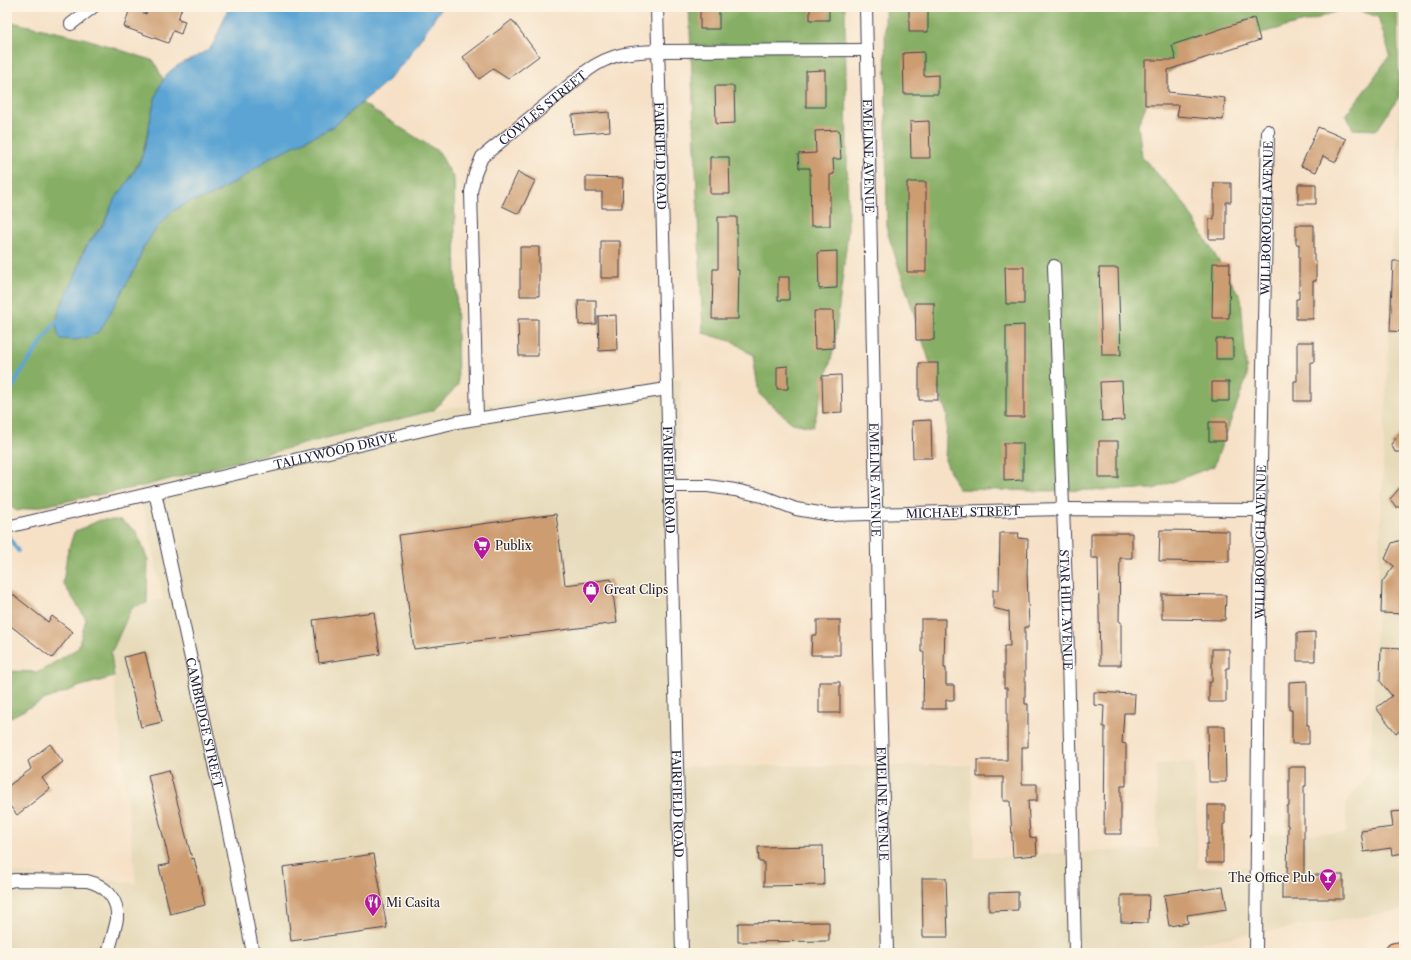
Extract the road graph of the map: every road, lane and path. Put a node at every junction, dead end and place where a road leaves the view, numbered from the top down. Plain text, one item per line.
1 (93, 7) edge
2 (657, 7) edge
3 (866, 7) edge
4 (71, 24) dead end
5 (867, 50) junction
6 (658, 51) junction
7 (1268, 131) dead end
8 (1054, 266) dead end
9 (667, 389) junction
10 (476, 418) junction
11 (670, 486) junction
12 (156, 492) junction
13 (1063, 509) junction
14 (1260, 510) junction
15 (876, 514) junction
16 (7, 527) edge
17 (7, 882) edge
18 (1404, 952) edge
19 (108, 953) edge
20 (253, 953) edge
21 (682, 953) edge
22 (887, 953) edge
23 (1075, 953) edge
24 (1256, 953) edge
25 (1395, 953) edge

1 - 4 street
2 - 6 street, FAIRFIELD ROAD
3 - 5 street, EMELINE AVENUE
5 - 6 street, COWLES STREET
5 - 15 street, EMELINE AVENUE
6 - 9 street, FAIRFIELD ROAD
6 - 10 street, COWLES STREET
7 - 14 street, WILLBOROUGH AVENUE
8 - 13 street, STAR HILL AVENUE
9 - 10 street, TALLYWOOD DRIVE
9 - 11 street, FAIRFIELD ROAD
10 - 12 street, TALLYWOOD DRIVE
11 - 15 street, MICHAEL STREET
11 - 21 street, FAIRFIELD ROAD
12 - 16 street, TALLYWOOD DRIVE
12 - 20 street, CAMBRIDGE STREET
13 - 14 street, MICHAEL STREET
13 - 15 street, MICHAEL STREET
13 - 23 street, STAR HILL AVENUE
14 - 24 street, WILLBOROUGH AVENUE
15 - 22 street, EMELINE AVENUE
17 - 19 street
18 - 25 main road

